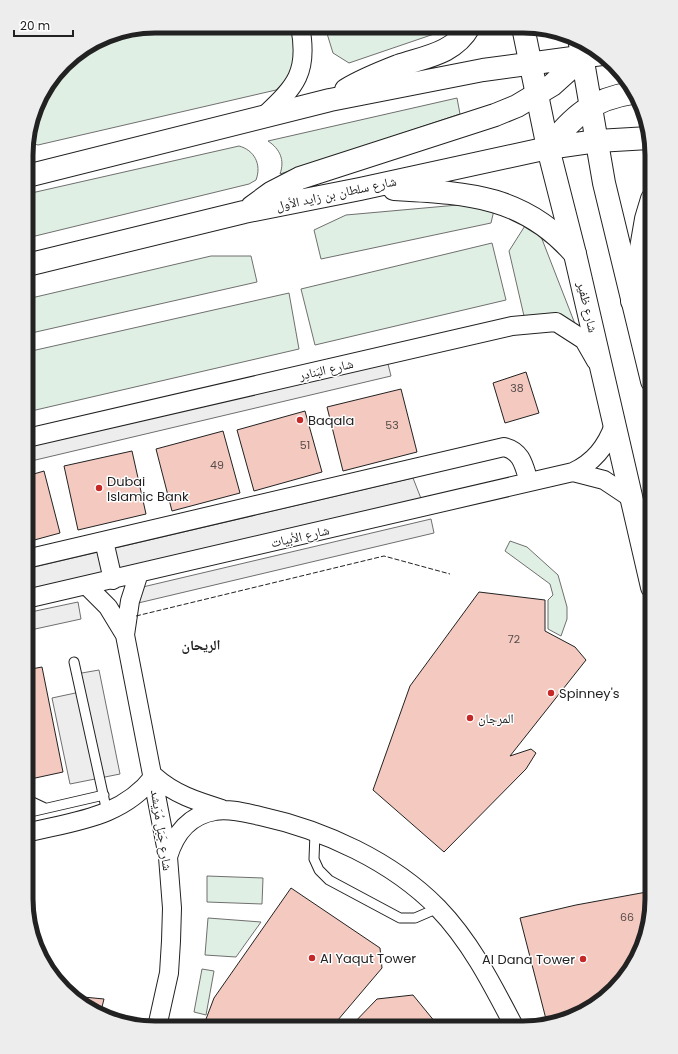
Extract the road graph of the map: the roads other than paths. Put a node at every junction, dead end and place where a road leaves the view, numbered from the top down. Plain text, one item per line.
1 (301, 33) edge
2 (466, 33) edge
3 (524, 33) edge
4 (588, 52) edge
5 (530, 64) junction
6 (629, 94) edge
7 (537, 95) junction
8 (330, 100) junction
9 (592, 105) junction
10 (264, 116) junction
11 (644, 138) edge
12 (597, 141) junction
13 (548, 148) junction
14 (33, 174) edge
15 (360, 189) junction
16 (244, 212) junction
17 (645, 225) edge
18 (575, 254) junction
19 (33, 264) edge
20 (632, 301) junction
21 (645, 353) edge
22 (603, 374) junction
23 (614, 425) junction
24 (33, 437) edge
25 (573, 472) junction
26 (529, 482) junction
27 (631, 498) junction
28 (104, 541) junction
29 (33, 557) edge
30 (645, 557) edge
31 (140, 573) junction
32 (113, 580) junction
33 (87, 586) junction
34 (33, 598) edge
35 (125, 635) junction
36 (74, 662) dead end
37 (154, 776) junction
38 (33, 802) edge
39 (105, 804) junction
40 (45, 808) junction
41 (226, 810) junction
42 (33, 811) edge
43 (33, 830) edge
44 (315, 833) junction
45 (168, 856) junction
46 (438, 908) junction
47 (158, 1021) edge
48 (510, 1021) edge

1 - 10 street
2 - 8 main road
3 - 5 main road, شارع ظفير
4 - 5 main road
4 - 7 main road
4 - 9 main road
5 - 7 main road, شارع ظفير
5 - 8 main road
6 - 9 main road
7 - 13 main road, شارع ظفير
7 - 16 main road
8 - 10 main road
9 - 12 main road
9 - 13 main road
10 - 14 main road
11 - 12 main road, شارع سلطان بن زايد الأول
12 - 13 main road, شارع سلطان بن زايد الأول
12 - 20 main road
13 - 15 main road, شارع سلطان بن زايد الأول
13 - 18 main road, شارع ظفير
15 - 16 main road, شارع سلطان بن زايد الأول
15 - 18 main road
16 - 19 main road, شارع سلطان بن زايد الأول
17 - 20 main road
18 - 22 main road, شارع ظفير
20 - 21 main road
22 - 23 main road, شارع ظفير
22 - 24 street, شارع البَنادِر
23 - 25 street, شارع الأبيات
23 - 27 main road, شارع ظفير
25 - 26 street, شارع الأبيات
25 - 27 street, شارع الأبيات
26 - 28 street
26 - 31 street, شارع الأبيات
27 - 30 main road, شارع ظفير
28 - 29 street
28 - 32 street
31 - 32 street, شارع الأبيات
31 - 35 street, شارع جَبَل مُرَيشد
32 - 33 street, شارع الأبيات
33 - 34 street, شارع الأبيات
33 - 35 street, شارع جَبَل مُرَيشد
35 - 37 street, شارع جَبَل مُرَيشد
36 - 39 lane
37 - 39 street
37 - 41 street
37 - 45 street, شارع جَبَل مُرَيشد
38 - 40 lane
39 - 40 lane
39 - 43 street
40 - 42 lane
41 - 44 street
41 - 45 street
44 - 46 street
44 - 46 lane
45 - 47 street, شارع جَبَل مُرَيشد
46 - 48 street

